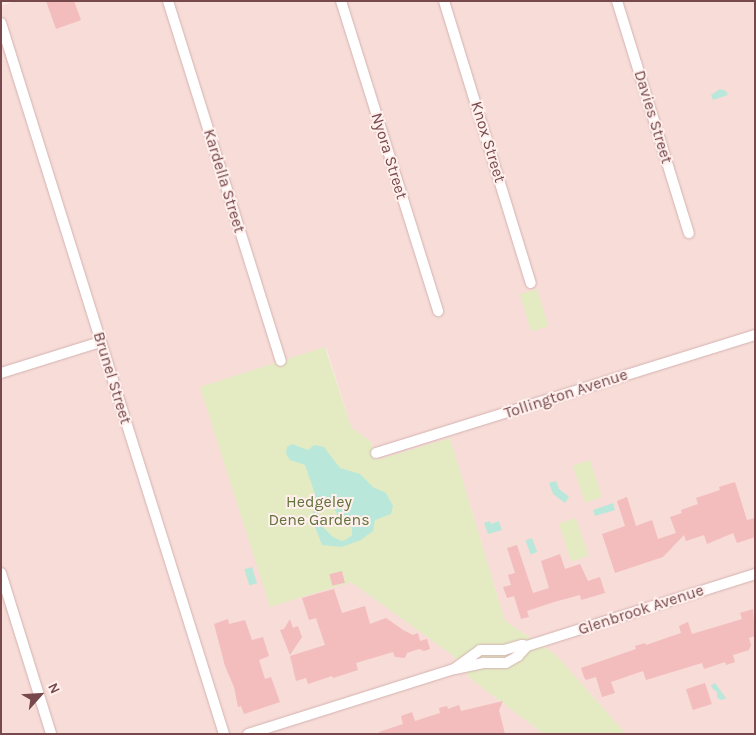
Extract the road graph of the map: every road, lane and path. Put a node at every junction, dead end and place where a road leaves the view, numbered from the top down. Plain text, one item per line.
1 (168, 1) edge
2 (341, 1) edge
3 (444, 1) edge
4 (617, 1) edge
5 (1, 23) edge
6 (689, 233) dead end
7 (531, 282) dead end
8 (438, 312) dead end
9 (755, 334) edge
10 (100, 342) junction
11 (280, 361) dead end
12 (1, 372) edge
13 (376, 453) dead end
14 (1, 573) edge
15 (755, 574) edge
16 (51, 734) edge
17 (224, 734) edge
18 (248, 734) edge

1 - 11 street, Kardella Street
2 - 8 street, Nyora Street
3 - 7 street, Knox Street
4 - 6 street, Davies Street
5 - 10 street, Brunel Street
9 - 13 street, Tollington Avenue
10 - 12 street
10 - 17 street, Brunel Street
14 - 16 street
15 - 18 street, Glenbrook Avenue

